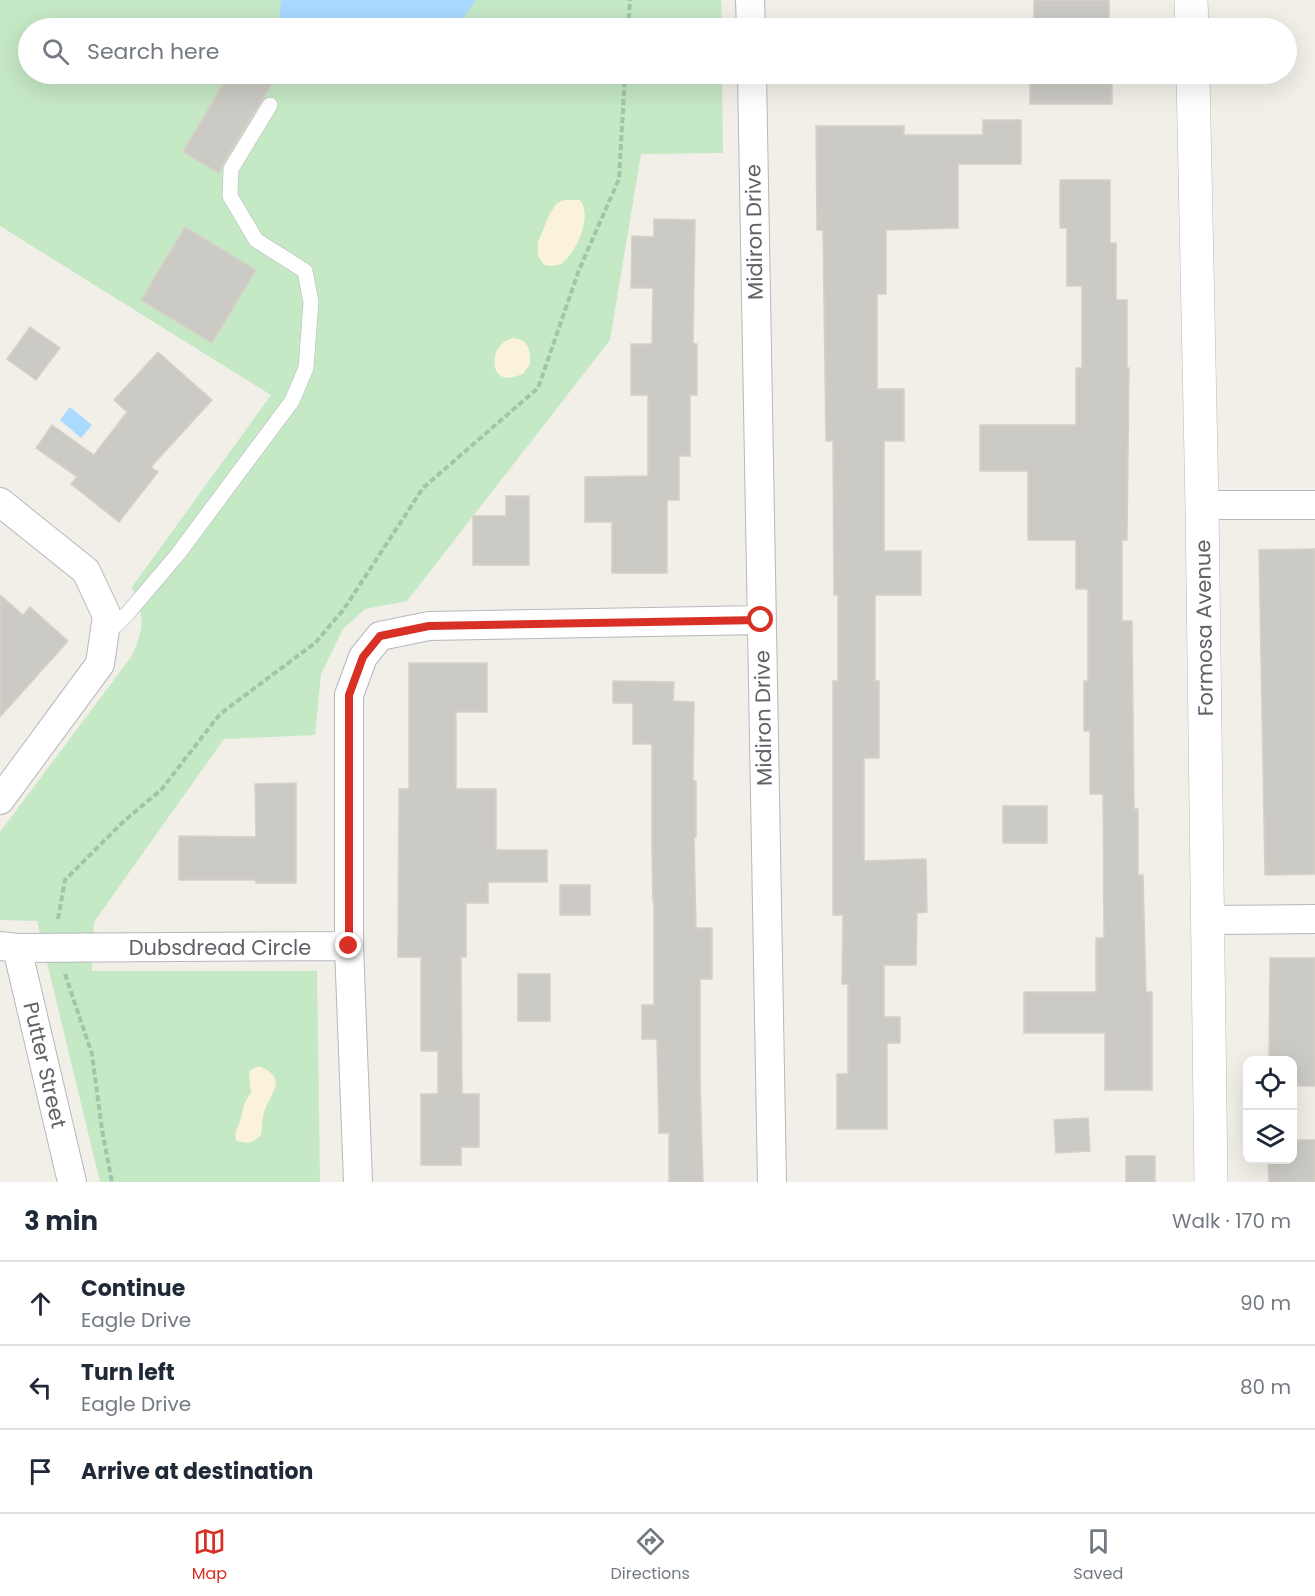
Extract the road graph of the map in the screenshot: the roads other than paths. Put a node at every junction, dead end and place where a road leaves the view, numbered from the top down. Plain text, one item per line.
1 (750, 0) edge
2 (1191, 0) edge
3 (751, 18) edge
4 (1192, 18) edge
5 (752, 84) edge
6 (1193, 84) edge
7 (270, 105) dead end
8 (0, 502) edge
9 (1202, 505) junction
10 (1315, 505) edge
11 (761, 620) junction
12 (104, 635) junction
13 (0, 800) edge
14 (1315, 919) edge
15 (1207, 920) junction
16 (349, 946) junction
17 (8, 947) edge
18 (72, 1182) edge
19 (358, 1182) edge
20 (772, 1182) edge
21 (1211, 1182) edge

1 - 3 street
2 - 4 street
5 - 11 street, Midiron Drive
6 - 9 street, Formosa Avenue
7 - 12 lane
8 - 12 street
9 - 10 street
9 - 15 street, Formosa Avenue
11 - 16 street
11 - 20 street, Midiron Drive
12 - 13 street
14 - 15 street
15 - 21 street, Formosa Avenue
16 - 17 street, Dubsdread Circle
16 - 19 street
17 - 18 street, Putter Street

